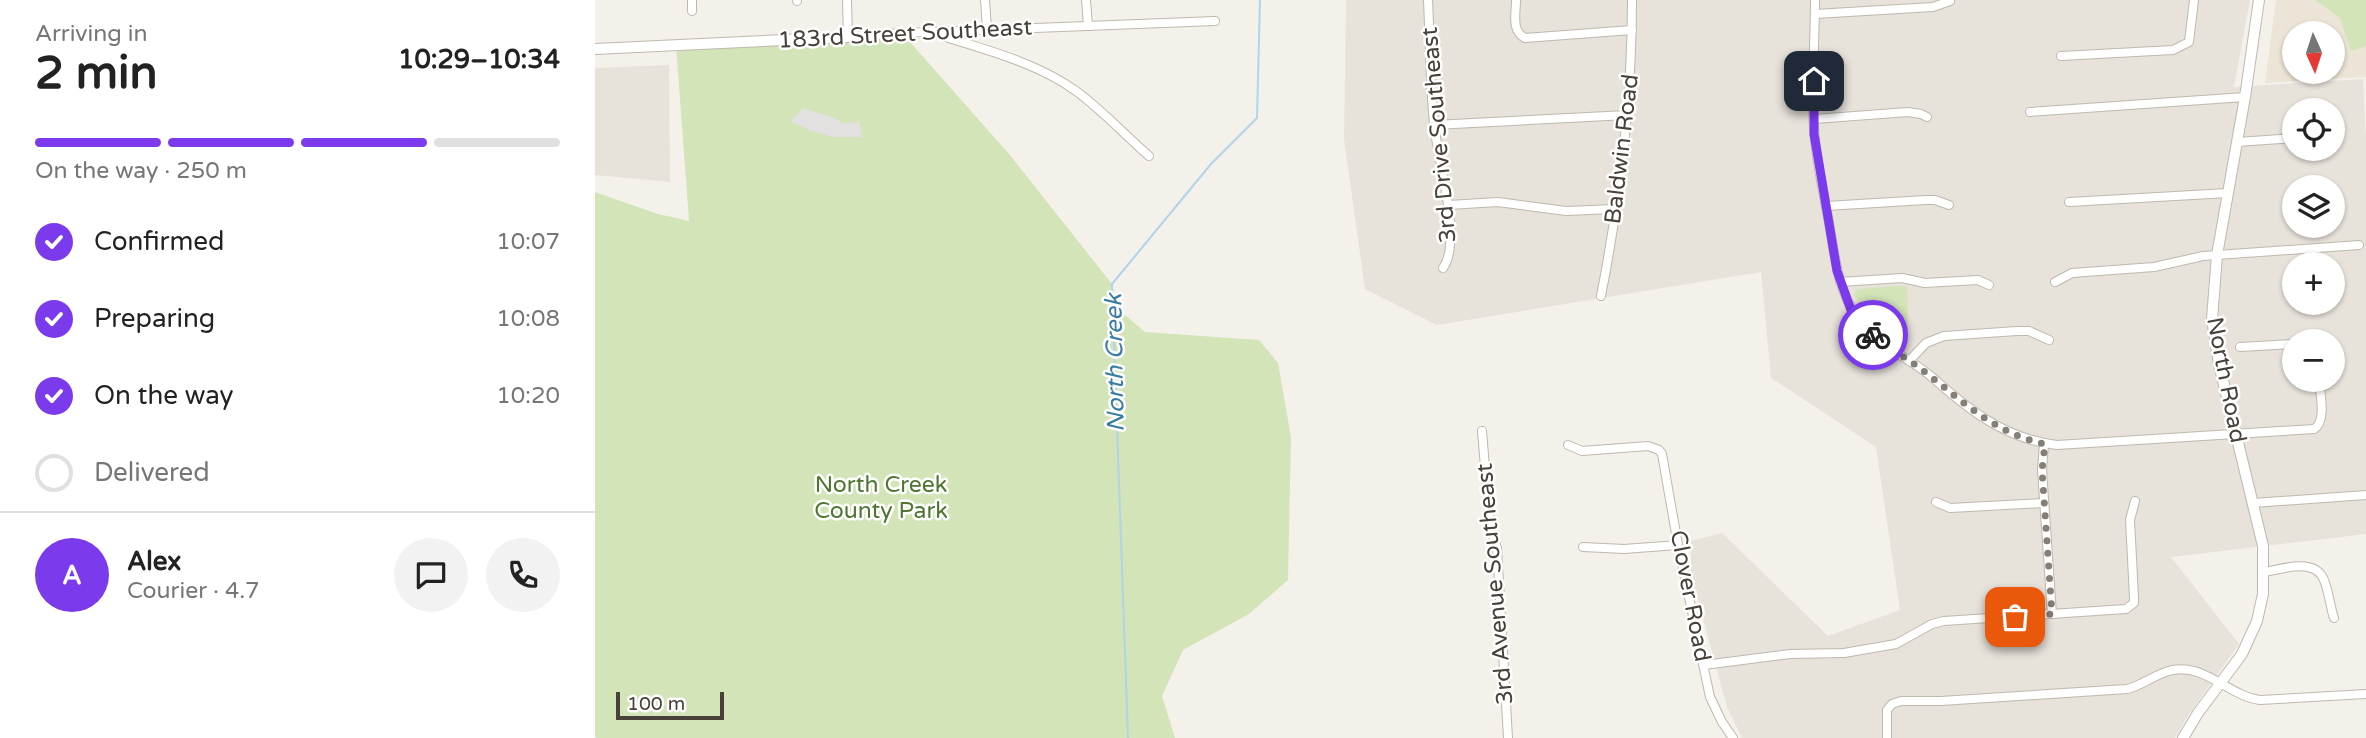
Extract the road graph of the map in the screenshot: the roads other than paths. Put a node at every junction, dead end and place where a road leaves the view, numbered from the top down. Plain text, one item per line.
1 (692, 0) edge
2 (847, 0) edge
3 (985, 0) edge
4 (1086, 0) edge
5 (1428, 0) edge
6 (1516, 0) edge
7 (1632, 0) edge
8 (1815, 0) edge
9 (2194, 0) edge
10 (2259, 0) edge
11 (1950, 1) edge
12 (692, 11) dead end
13 (1815, 14) junction
14 (1215, 21) dead end
15 (1088, 26) junction
16 (987, 29) junction
17 (1632, 30) junction
18 (930, 32) junction
19 (848, 37) junction
20 (595, 49) edge
21 (2061, 56) dead end
22 (2245, 97) junction
23 (2030, 112) dead end
24 (1627, 115) junction
25 (1927, 117) dead end
26 (1814, 119) junction
27 (1434, 125) junction
28 (2282, 139) edge
29 (2237, 142) junction
30 (1149, 156) dead end
31 (2228, 193) junction
32 (2069, 202) dead end
33 (1449, 205) junction
34 (1949, 205) dead end
35 (1826, 206) junction
36 (1615, 209) junction
37 (2360, 245) dead end
38 (2217, 255) junction
39 (1443, 268) dead end
40 (1840, 282) junction
41 (2055, 282) dead end
42 (1989, 285) dead end
43 (1601, 296) dead end
44 (2049, 340) dead end
45 (2282, 345) edge
46 (2240, 347) dead end
47 (1909, 361) junction
48 (2320, 392) edge
49 (1482, 430) dead end
50 (2236, 434) junction
51 (2045, 444) junction
52 (1567, 445) dead end
53 (2366, 495) edge
54 (2134, 501) dead end
55 (1936, 502) dead end
56 (2044, 503) junction
57 (2253, 503) junction
58 (1678, 545) junction
59 (1583, 547) dead end
60 (2265, 572) junction
61 (2052, 614) junction
62 (2334, 618) dead end
63 (1704, 665) junction
64 (2222, 684) junction
65 (2366, 694) edge
66 (1508, 738) edge
67 (1733, 738) edge
68 (1887, 738) edge
69 (2183, 738) edge

1 - 12 street
2 - 19 street
3 - 16 street
4 - 15 street
5 - 27 street, 3rd Drive Southeast
6 - 17 street
7 - 17 street, Baldwin Road
8 - 13 street
9 - 21 street
10 - 22 street, North Road
11 - 13 street
13 - 26 street
14 - 15 street, 183rd Street Southeast
15 - 16 street, 183rd Street Southeast
16 - 18 street, 183rd Street Southeast
17 - 24 street, Baldwin Road
18 - 19 street, 183rd Street Southeast
18 - 30 street
19 - 20 street, 183rd Street Southeast
22 - 23 street
22 - 29 street, North Road
24 - 27 street
24 - 36 street, Baldwin Road
25 - 26 street
26 - 35 street
27 - 33 street, 3rd Drive Southeast
28 - 29 street
29 - 31 street, North Road
31 - 32 street
31 - 38 street, North Road
33 - 36 street
33 - 39 street, 3rd Drive Southeast
34 - 35 street
35 - 40 street
36 - 43 street, Baldwin Road
37 - 38 street
38 - 41 street
38 - 50 street, North Road
40 - 42 street
40 - 47 street
44 - 47 street
45 - 46 street
47 - 51 street
48 - 50 street
49 - 66 street, 3rd Avenue Southeast
50 - 51 street
50 - 57 street, North Road
51 - 56 street
52 - 58 street, Clover Road
53 - 57 street
54 - 61 street
55 - 56 street
56 - 61 street
57 - 60 street, North Road
58 - 59 street
58 - 63 street, Clover Road
60 - 62 street
60 - 64 street, North Road
61 - 63 street
63 - 67 street, Clover Road
64 - 65 street
64 - 68 street
64 - 69 street, North Road

